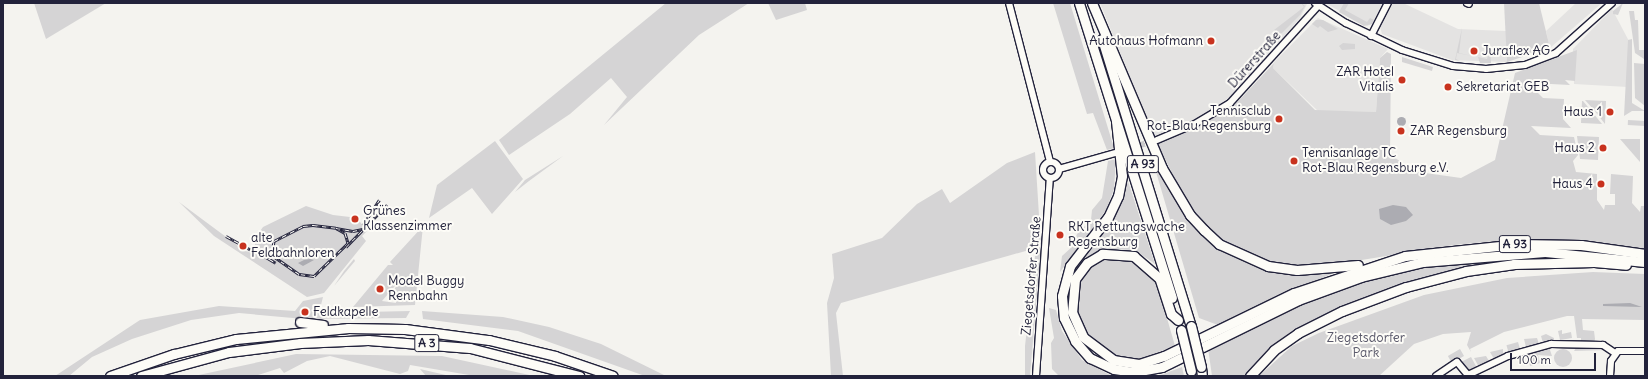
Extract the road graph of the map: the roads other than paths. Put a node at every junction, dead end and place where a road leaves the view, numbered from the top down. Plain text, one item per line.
1 (1009, 3) edge
2 (1079, 3) edge
3 (1091, 3) edge
4 (1388, 3) edge
5 (1612, 3) edge
6 (1317, 4) edge
7 (1371, 36) junction
8 (1116, 121) junction
9 (1157, 140) tunnel mouth
10 (1115, 153) tunnel mouth
11 (1050, 162) junction
12 (1059, 168) junction
13 (1050, 178) junction
14 (1645, 254) edge
15 (1385, 261) junction
16 (1645, 262) edge
17 (1645, 267) edge
18 (1178, 320) junction
19 (300, 322) dead end
20 (348, 328) junction
21 (1645, 350) edge
22 (1615, 353) junction
23 (1201, 372) edge
24 (1191, 374) edge
25 (110, 376) edge
26 (141, 376) edge
27 (579, 376) edge
28 (613, 376) edge
29 (1036, 376) edge
30 (1250, 376) edge
31 (1436, 376) edge
32 (1466, 376) edge
33 (1610, 376) edge

1 - 11 street
2 - 8 highway, A 93
3 - 15 highway, A 93
3 - 23 highway, A 93, bridge
4 - 7 street
5 - 7 street
6 - 7 street
6 - 9 street, Dürerstraße
8 - 16 highway, A 93
8 - 18 highway, A 93
10 - 12 street
11 - 12 street
11 - 13 street, Ziegetsdorfer Straße
12 - 13 street
13 - 29 street, Ziegetsdorfer Straße
14 - 15 highway, A 93
15 - 18 highway, A 93
17 - 30 highway, A 93
18 - 24 highway, A 93, bridge
19 - 20 highway
20 - 25 highway, A 3
20 - 28 highway, A 3
21 - 22 street
22 - 32 street
22 - 33 street
26 - 27 highway, A 3
31 - 32 street

